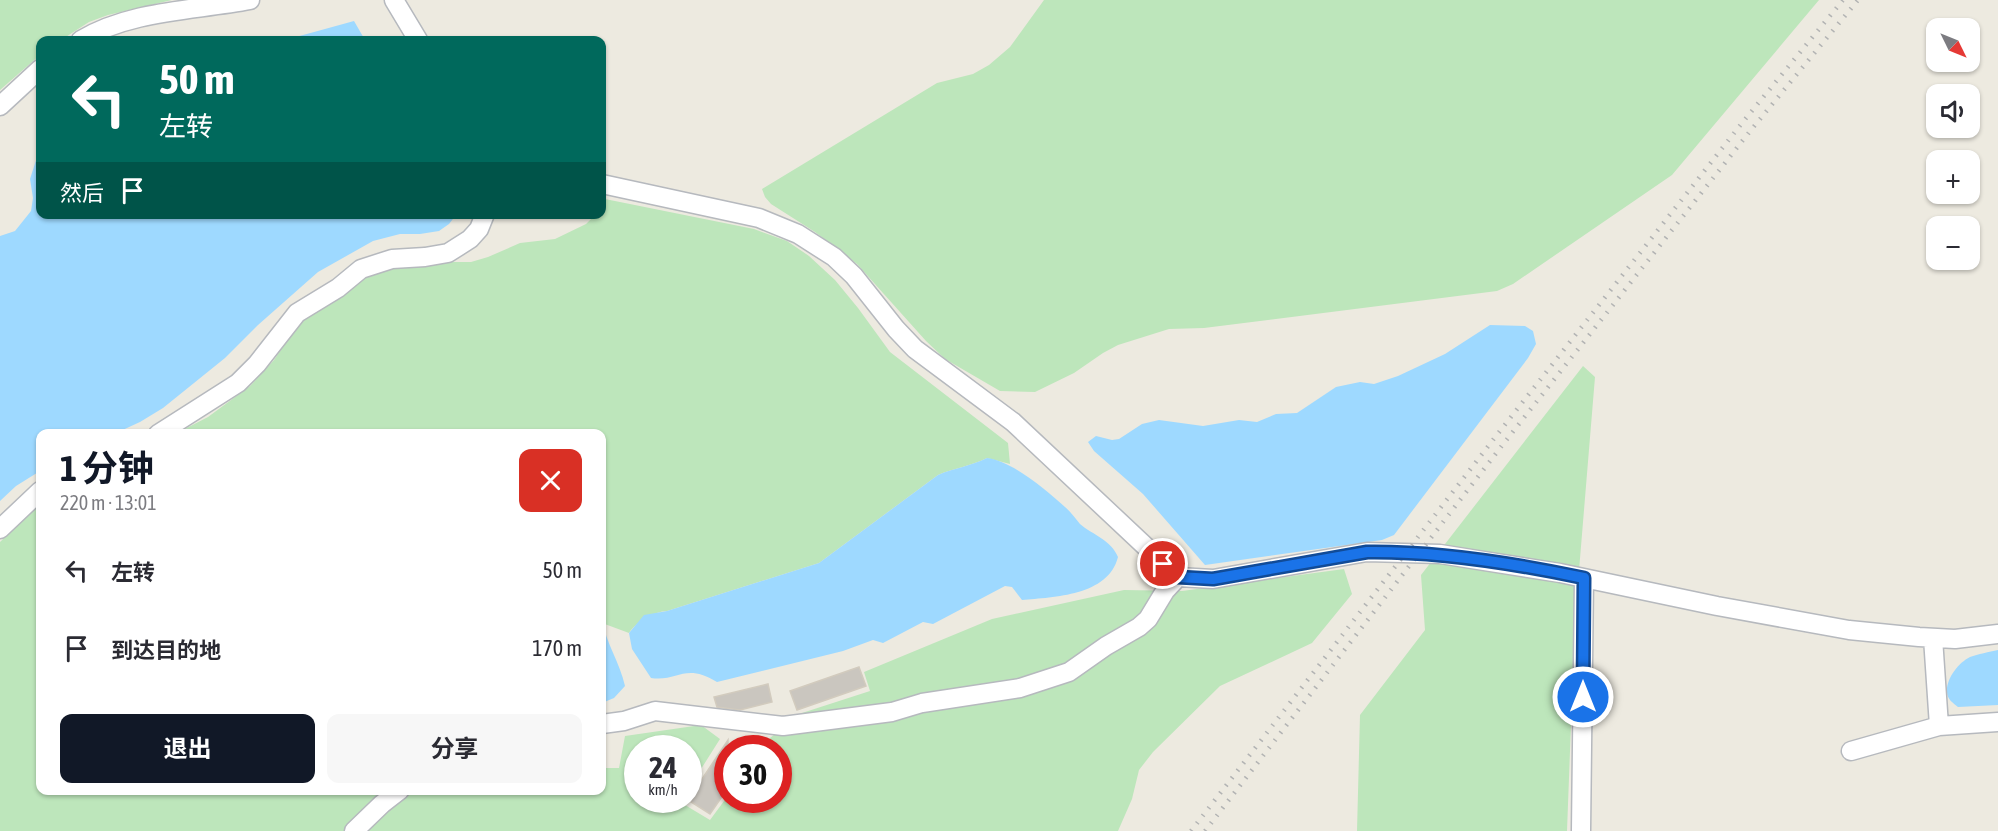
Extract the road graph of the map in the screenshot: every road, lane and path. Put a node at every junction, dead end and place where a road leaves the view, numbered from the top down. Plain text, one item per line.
1 (250, 0) edge
2 (394, 0) edge
3 (89, 36) edge
4 (416, 36) edge
5 (36, 72) edge
6 (0, 106) edge
7 (606, 185) edge
8 (483, 219) edge
9 (166, 429) edge
10 (36, 495) edge
11 (0, 529) edge
12 (1178, 577) junction
13 (1584, 578) junction
14 (1998, 634) edge
15 (1933, 638) junction
16 (1998, 722) edge
17 (606, 723) edge
18 (1939, 726) junction
19 (1851, 751) dead end
20 (394, 795) edge
21 (354, 831) edge
22 (1581, 831) edge

1 - 3 street
2 - 4 street
5 - 6 street
7 - 12 street
8 - 9 street
10 - 11 street
12 - 13 street
12 - 17 street
13 - 15 street
13 - 22 street
14 - 15 street
15 - 18 street
16 - 18 street
18 - 19 street
20 - 21 street

